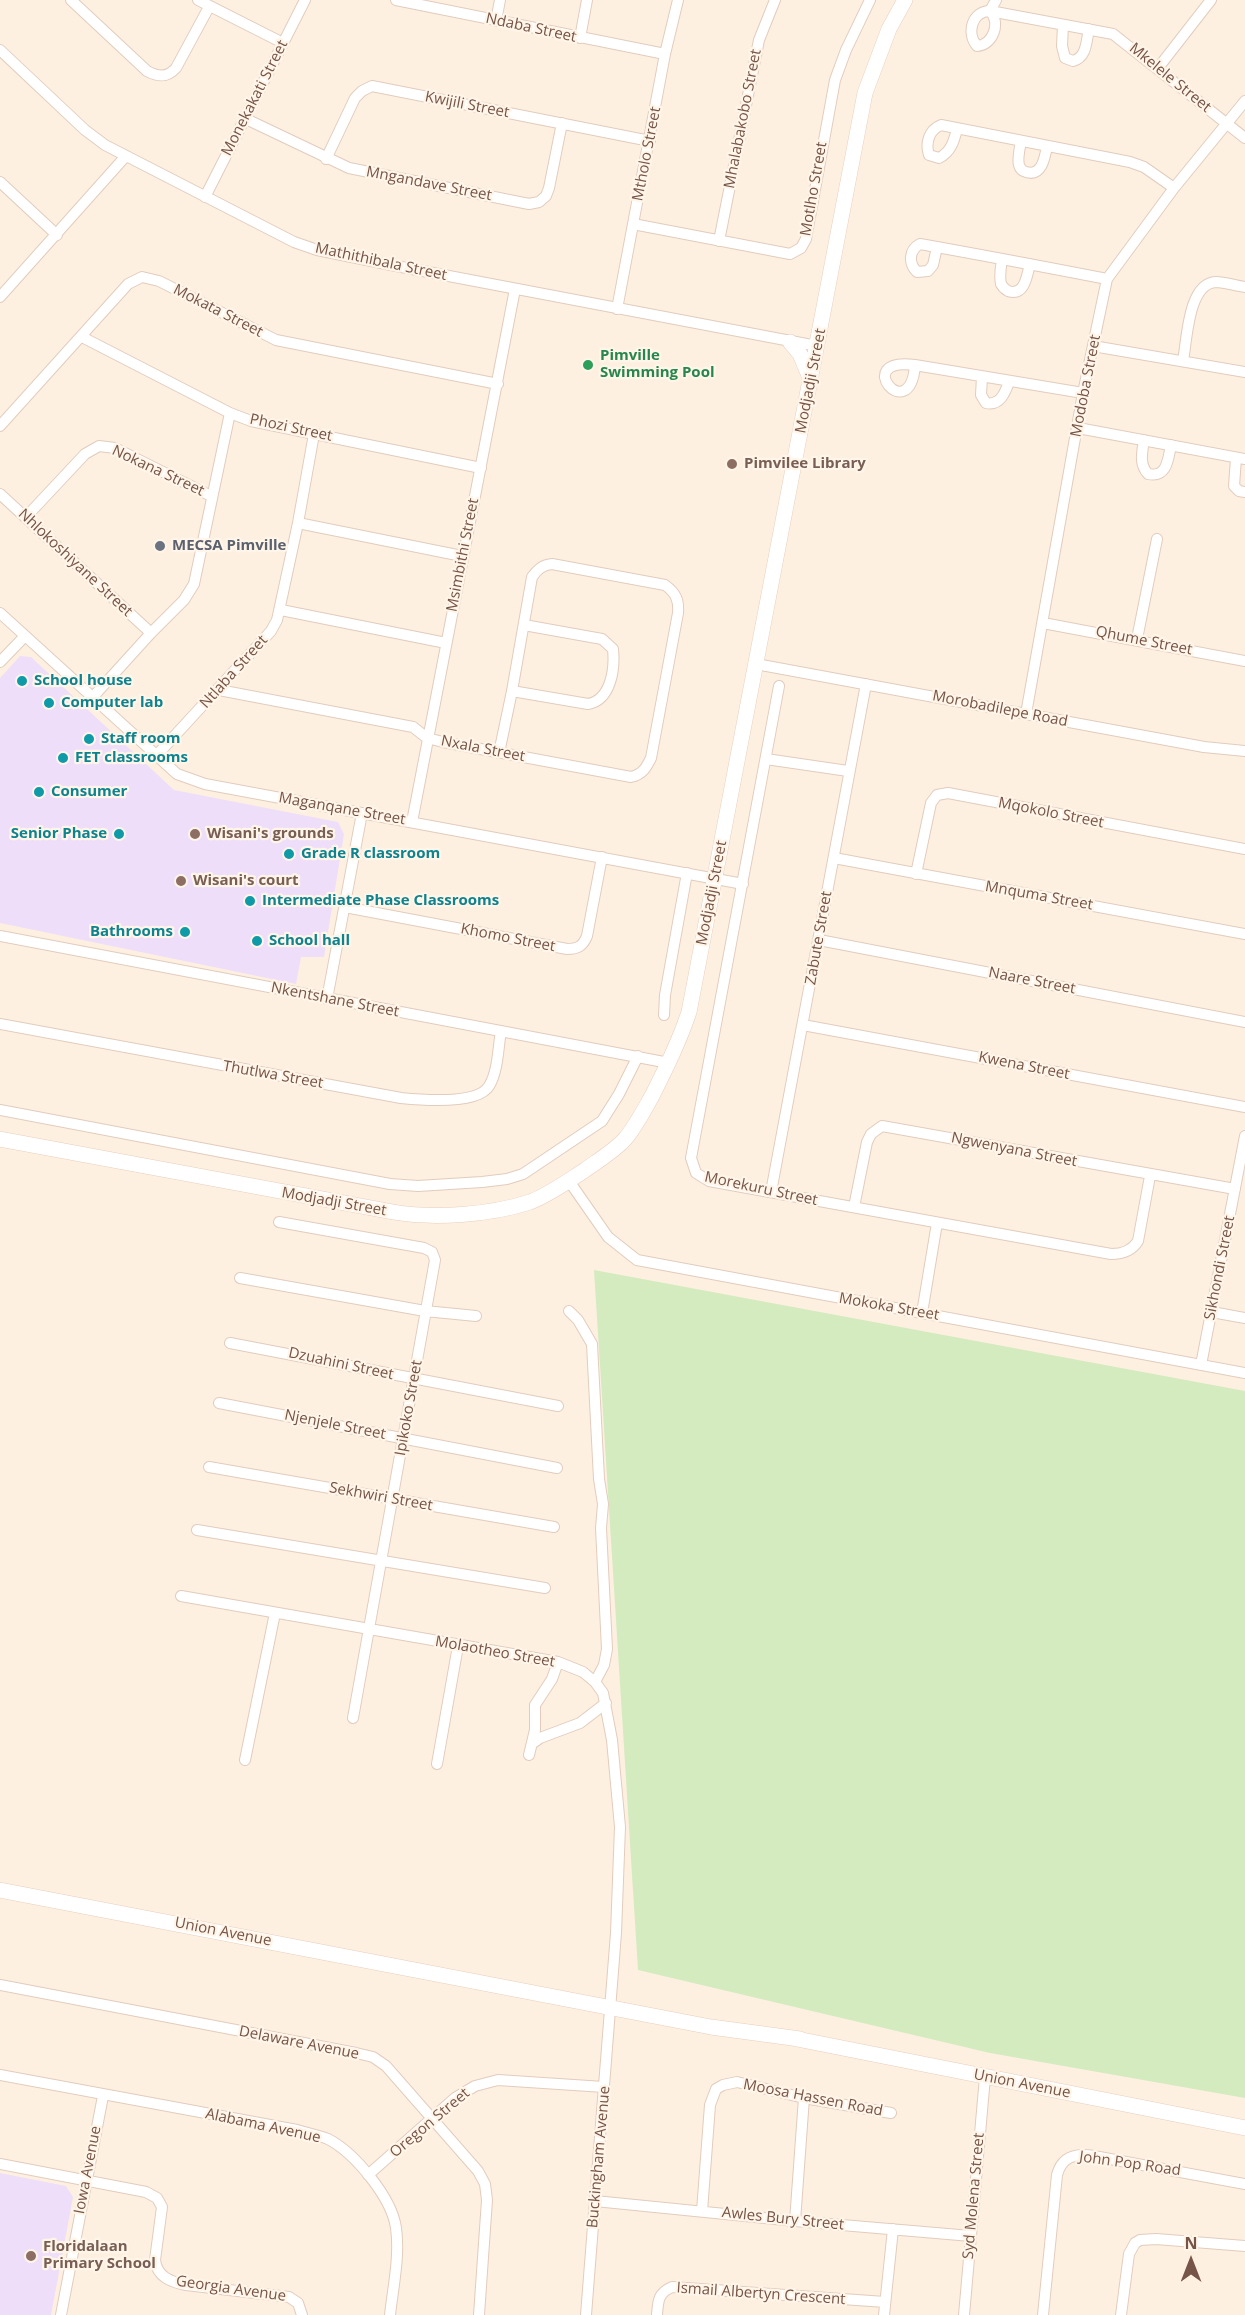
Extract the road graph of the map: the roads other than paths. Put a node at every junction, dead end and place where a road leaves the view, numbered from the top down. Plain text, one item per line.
1 (71, 0) edge
2 (198, 0) edge
3 (305, 0) edge
4 (396, 0) edge
5 (500, 0) edge
6 (587, 0) edge
7 (678, 0) edge
8 (870, 0) edge
9 (905, 0) edge
10 (996, 0) edge
11 (1211, 0) edge
12 (771, 1) edge
13 (208, 7) junction
14 (496, 21) junction
15 (1063, 25) junction
16 (1089, 29) junction
17 (580, 38) junction
18 (283, 44) junction
19 (0, 50) edge
20 (665, 54) junction
21 (1158, 68) junction
22 (1245, 101) edge
23 (246, 119) junction
24 (562, 123) junction
25 (1227, 125) junction
26 (957, 129) dead end
27 (1245, 138) edge
28 (650, 141) junction
29 (1022, 141) junction
30 (1047, 146) junction
31 (125, 157) junction
32 (326, 159) junction
33 (0, 182) edge
34 (1174, 188) junction
35 (205, 197) junction
36 (633, 224) junction
37 (57, 235) junction
38 (719, 241) junction
39 (937, 247) dead end
40 (1002, 259) junction
41 (1029, 264) junction
42 (1107, 279) junction
43 (1245, 287) edge
44 (515, 289) junction
45 (0, 297) edge
46 (617, 309) junction
47 (82, 337) junction
48 (790, 342) junction
49 (817, 346) junction
50 (1093, 346) junction
51 (1183, 361) junction
52 (915, 365) dead end
53 (1245, 372) edge
54 (982, 377) junction
55 (811, 380) junction
56 (1010, 382) junction
57 (498, 384) junction
58 (1083, 393) junction
59 (230, 413) junction
60 (0, 426) edge
61 (1078, 428) junction
62 (314, 434) junction
63 (1144, 440) junction
64 (1171, 445) junction
65 (1241, 458) edge
66 (481, 468) junction
67 (1245, 492) edge
68 (0, 494) edge
69 (211, 496) junction
70 (26, 517) junction
71 (298, 523) junction
72 (1157, 539) dead end
73 (462, 555) junction
74 (281, 610) junction
75 (0, 613) edge
76 (1043, 623) junction
77 (524, 625) junction
78 (150, 633) junction
79 (25, 636) junction
80 (1137, 639) junction
81 (446, 643) junction
82 (1245, 661) edge
83 (0, 662) edge
84 (756, 664) junction
85 (866, 684) junction
86 (779, 686) dead end
87 (219, 690) junction
88 (512, 691) junction
89 (92, 698) junction
90 (1026, 714) junction
91 (427, 738) junction
92 (1245, 751) edge
93 (499, 753) junction
94 (156, 756) junction
95 (766, 759) junction
96 (848, 771) junction
97 (362, 813) junction
98 (412, 822) junction
99 (1245, 849) edge
100 (602, 857) junction
101 (834, 858) junction
102 (687, 873) junction
103 (916, 874) junction
104 (716, 878) junction
105 (743, 884) junction
106 (345, 907) junction
107 (1245, 934) edge
108 (0, 936) edge
109 (819, 940) junction
110 (327, 999) junction
111 (664, 1015) dead end
112 (1245, 1022) edge
113 (0, 1024) edge
114 (803, 1025) junction
115 (501, 1031) junction
116 (638, 1056) junction
117 (669, 1063) junction
118 (1245, 1107) edge
119 (0, 1110) edge
120 (1245, 1136) edge
121 (0, 1139) edge
122 (1150, 1176) junction
123 (569, 1181) junction
124 (1235, 1189) junction
125 (771, 1192) junction
126 (854, 1207) junction
127 (279, 1222) dead end
128 (937, 1223) junction
129 (240, 1278) dead end
130 (425, 1311) junction
131 (569, 1311) dead end
132 (1212, 1312) junction
133 (922, 1313) junction
134 (476, 1316) dead end
135 (1245, 1318) edge
136 (230, 1343) dead end
137 (1202, 1365) junction
138 (1245, 1373) edge
139 (414, 1380) junction
140 (219, 1403) dead end
141 (558, 1406) dead end
142 (404, 1438) junction
143 (209, 1467) dead end
144 (557, 1468) dead end
145 (392, 1499) junction
146 (554, 1527) dead end
147 (197, 1530) dead end
148 (381, 1561) junction
149 (545, 1588) dead end
150 (181, 1596) dead end
151 (275, 1613) junction
152 (368, 1630) junction
153 (458, 1646) junction
154 (558, 1662) junction
155 (596, 1682) junction
156 (606, 1703) junction
157 (352, 1718) dead end
158 (533, 1743) junction
159 (528, 1755) dead end
160 (244, 1760) dead end
161 (437, 1764) dead end
162 (0, 1890) edge
163 (0, 1985) edge
164 (611, 2002) junction
165 (0, 2075) edge
166 (985, 2077) junction
167 (604, 2087) junction
168 (103, 2096) junction
169 (804, 2098) junction
170 (891, 2114) dead end
171 (432, 2118) junction
172 (1245, 2128) edge
173 (0, 2164) edge
174 (368, 2175) junction
175 (87, 2179) junction
176 (1245, 2184) edge
177 (595, 2201) junction
178 (702, 2211) junction
179 (795, 2221) junction
180 (893, 2229) junction
181 (970, 2236) junction
182 (1245, 2247) edge
183 (885, 2302) junction
184 (61, 2315) edge
185 (302, 2315) edge
186 (390, 2315) edge
187 (479, 2315) edge
188 (586, 2315) edge
189 (657, 2315) edge
190 (884, 2315) edge
191 (964, 2315) edge
192 (1043, 2315) edge
193 (1121, 2315) edge

1 - 13 street
2 - 13 street
3 - 18 street, Monekakati Street
4 - 14 street, Ndaba Street
5 - 14 street
6 - 17 street
7 - 20 street, Mtholo Street
8 - 38 street, Motlho Street
9 - 49 street, Modjadji Street
10 - 15 street, Mkelele Street
11 - 21 street
12 - 38 street, Mhalabakobo Street
13 - 18 street
14 - 17 street, Ndaba Street
15 - 16 street, Mkelele Street
15 - 16 street
16 - 21 street, Mkelele Street
17 - 20 street, Ndaba Street
18 - 23 street, Monekakati Street
19 - 31 street, Mathithibala Street
20 - 28 street, Mtholo Street
21 - 25 street, Mkelele Street
22 - 25 street, Modoba Street
23 - 32 street, Mngandave Street
23 - 35 street, Monekakati Street
24 - 28 street, Kwijili Street
24 - 32 street, Kwijili Street
24 - 32 street, Mngandave Street
25 - 27 street, Mkelele Street
25 - 34 street, Modoba Street
26 - 29 street
28 - 36 street, Mtholo Street
29 - 30 street
29 - 30 street
30 - 34 street
31 - 35 street, Mathithibala Street
31 - 37 street
33 - 37 street
34 - 42 street, Modoba Street
35 - 44 street, Mathithibala Street
36 - 38 street, Motlho Street
36 - 46 street, Mtholo Street
37 - 45 street
39 - 40 street
40 - 41 street
40 - 41 street
41 - 42 street
42 - 50 street, Modoba Street
43 - 51 street
44 - 46 street, Mathithibala Street
44 - 57 street, Msimbithi Street
46 - 48 street, Mathithibala Street
47 - 57 street, Mokata Street
47 - 59 street, Phozi Street
47 - 60 street, Mokata Street
48 - 49 street, Mathithibala Street
48 - 55 street
49 - 55 street, Modjadji Street
50 - 51 street
50 - 58 street, Modoba Street
51 - 53 street
52 - 54 street
54 - 56 street
54 - 56 street
55 - 84 street, Modjadji Street
56 - 58 street
57 - 66 street, Msimbithi Street
58 - 61 street, Modoba Street
59 - 62 street, Phozi Street
59 - 69 street
61 - 63 street
61 - 76 street, Modoba Street
62 - 66 street, Phozi Street
62 - 71 street, Ntlaba Street
63 - 64 street
63 - 64 street
64 - 65 street
65 - 67 street
66 - 73 street, Msimbithi Street
68 - 70 street, Nhlokoshiyane Street
69 - 70 street, Nokana Street
69 - 78 street
70 - 78 street, Nhlokoshiyane Street
71 - 73 street
71 - 74 street, Ntlaba Street
72 - 80 street
73 - 81 street, Msimbithi Street
74 - 81 street
74 - 87 street, Ntlaba Street
75 - 79 street, Maganqane Street
76 - 80 street, Qhume Street
76 - 90 street, Modoba Street
77 - 88 street
77 - 88 street
77 - 93 street, Nxala Street
78 - 89 street
79 - 83 street
79 - 89 street, Maganqane Street
80 - 82 street, Qhume Street
81 - 91 street, Msimbithi Street
84 - 85 street, Morobadilepe Road
84 - 104 street, Modjadji Street
85 - 90 street, Morobadilepe Road
85 - 96 street, Zabute Street
86 - 95 street, Morekuru Street
87 - 91 street, Nxala Street
87 - 94 street, Ntlaba Street
88 - 93 street
89 - 94 street, Maganqane Street
90 - 92 street, Morobadilepe Road
91 - 93 street, Nxala Street
91 - 98 street, Msimbithi Street
94 - 97 street, Maganqane Street
95 - 96 street
95 - 105 street, Morekuru Street
96 - 101 street, Zabute Street
97 - 98 street, Maganqane Street
97 - 106 street
98 - 100 street, Maganqane Street
99 - 103 street, Mqokolo Street
100 - 102 street, Maganqane Street
100 - 106 street, Khomo Street
101 - 103 street, Mnquma Street
101 - 109 street, Zabute Street
102 - 104 street, Maganqane Street
102 - 111 street
103 - 107 street, Mnquma Street
104 - 105 street, Maganqane Street
104 - 117 street, Modjadji Street
105 - 125 street, Morekuru Street
106 - 110 street
108 - 110 street, Nkentshane Street
109 - 112 street, Naare Street
109 - 114 street, Zabute Street
110 - 115 street, Nkentshane Street
113 - 115 street, Thutlwa Street
114 - 118 street, Kwena Street
114 - 125 street, Zabute Street
115 - 116 street, Nkentshane Street
116 - 117 street, Nkentshane Street
116 - 119 street
117 - 123 street, Modjadji Street
120 - 124 street, Sikhondi Street
121 - 123 street, Modjadji Street
122 - 124 street, Ngwenyana Street
122 - 126 street, Ngwenyana Street
122 - 128 street, Morekuru Street
123 - 133 street, Mokoka Street
124 - 132 street, Sikhondi Street
125 - 126 street, Morekuru Street
126 - 128 street, Morekuru Street
127 - 130 street, Ipikoko Street
128 - 133 street
129 - 130 street
130 - 134 street
130 - 139 street, Ipikoko Street
131 - 155 street
132 - 135 street
132 - 137 street, Sikhondi Street
133 - 137 street, Mokoka Street
136 - 139 street, Dzuahini Street
137 - 138 street, Mokoka Street
139 - 141 street, Dzuahini Street
139 - 142 street, Ipikoko Street
140 - 142 street, Njenjele Street
142 - 144 street, Njenjele Street
142 - 145 street, Ipikoko Street
143 - 145 street, Sekhwiri Street
145 - 146 street, Sekhwiri Street
145 - 148 street, Ipikoko Street
147 - 148 street
148 - 149 street
148 - 152 street, Ipikoko Street
150 - 151 street, Molaotheo Street
151 - 152 street, Molaotheo Street
151 - 160 street
152 - 153 street, Molaotheo Street
152 - 157 street, Ipikoko Street
153 - 154 street, Molaotheo Street
153 - 161 street
154 - 155 street, Molaotheo Street
154 - 158 street
155 - 156 street
156 - 158 street
156 - 164 street
158 - 159 street
162 - 164 street, Union Avenue
163 - 171 street, Delaware Avenue
164 - 166 street, Union Avenue
164 - 167 street, Buckingham Avenue
165 - 168 street, Alabama Avenue
166 - 172 street, Union Avenue
166 - 181 street, Syd Molena Street
167 - 171 street, Oregon Street
167 - 177 street, Buckingham Avenue
168 - 174 street, Alabama Avenue
168 - 175 street, Iowa Avenue
169 - 170 street, Moosa Hassen Road
169 - 178 street, Moosa Hassen Road
169 - 179 street
171 - 174 street, Oregon Street
171 - 187 street, Delaware Avenue
173 - 175 street
174 - 186 street, Alabama Avenue
175 - 184 street, Iowa Avenue
175 - 185 street, Georgia Avenue
176 - 192 street, John Pop Road
177 - 178 street, Awles Bury Street
177 - 188 street, Buckingham Avenue
178 - 179 street, Awles Bury Street
179 - 180 street, Awles Bury Street
180 - 181 street, Awles Bury Street
180 - 183 street
181 - 191 street, Syd Molena Street
182 - 193 street
183 - 189 street, Ismail Albertyn Crescent
183 - 190 street

